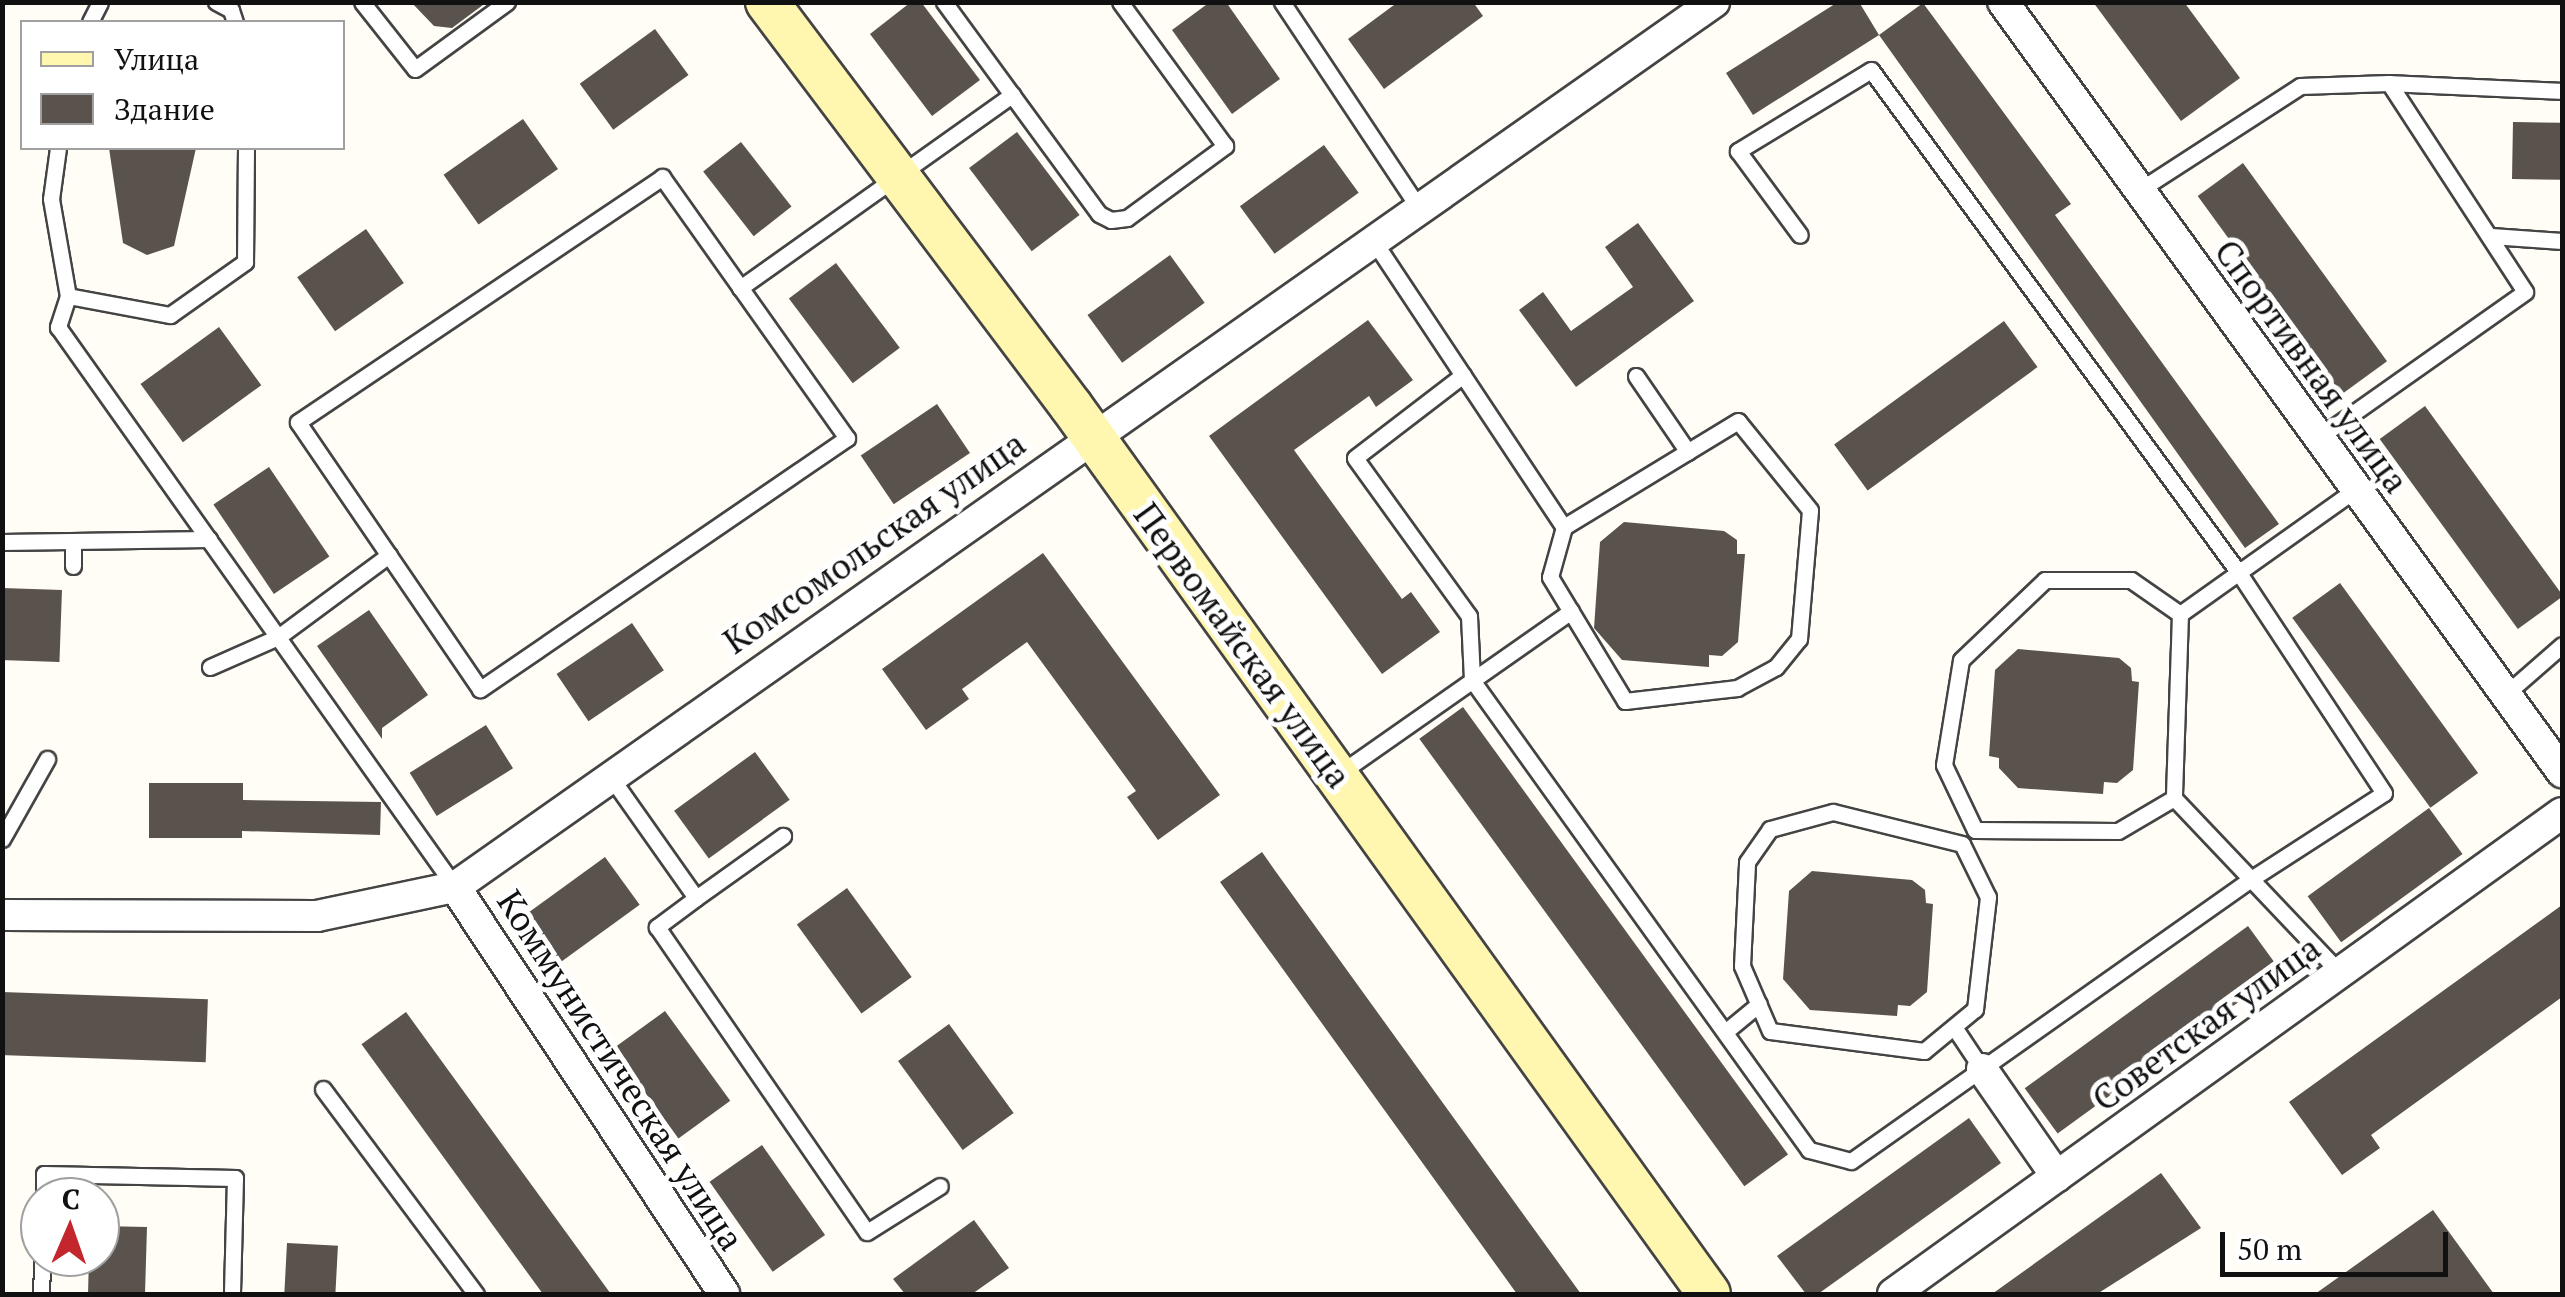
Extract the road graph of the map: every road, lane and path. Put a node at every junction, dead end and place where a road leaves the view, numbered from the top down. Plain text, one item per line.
1 (216, 2) edge
2 (362, 2) edge
3 (507, 2) edge
4 (767, 2) edge
5 (944, 2) edge
6 (1120, 2) edge
7 (1282, 2) edge
8 (1714, 2) edge
9 (2004, 2) edge
10 (234, 20) edge
11 (2388, 83) junction
12 (2562, 91) edge
13 (1012, 95) junction
14 (58, 150) edge
15 (246, 150) edge
16 (898, 178) junction
17 (2138, 191) junction
18 (1419, 208) junction
19 (1800, 235) dead end
20 (2490, 236) junction
21 (1373, 240) junction
22 (2562, 241) edge
23 (740, 288) junction
24 (68, 296) junction
25 (1463, 375) junction
26 (1636, 376) dead end
27 (1092, 434) junction
28 (2318, 438) junction
29 (1688, 452) junction
30 (2356, 489) junction
31 (1564, 527) junction
32 (209, 539) junction
33 (73, 541) junction
34 (2, 542) edge
35 (389, 555) junction
36 (73, 566) dead end
37 (2238, 573) junction
38 (1570, 611) junction
39 (2180, 614) junction
40 (278, 637) junction
41 (2562, 645) edge
42 (210, 667) dead end
43 (1472, 680) junction
44 (2506, 694) junction
45 (47, 759) dead end
46 (2562, 772) edge
47 (610, 776) junction
48 (1337, 776) junction
49 (2174, 798) junction
50 (2562, 813) edge
51 (1975, 830) junction
52 (782, 836) dead end
53 (2, 839) edge
54 (1962, 844) junction
55 (2251, 879) junction
56 (455, 886) junction
57 (696, 898) junction
58 (2, 915) edge
59 (2340, 973) junction
60 (1759, 1004) junction
61 (1954, 1027) junction
62 (1725, 1032) junction
63 (1982, 1068) junction
64 (323, 1089) dead end
65 (2057, 1176) junction
66 (44, 1177) edge
67 (940, 1186) dead end
68 (232, 1294) edge
69 (476, 1294) edge
70 (724, 1294) edge
71 (1709, 1294) edge
72 (1893, 1294) edge

1 - 10 lane
2 - 3 lane
4 - 16 street, Первомайская улица
5 - 13 lane
6 - 13 lane
7 - 18 lane
8 - 18 street, Комсомольская улица
9 - 17 street, Спортивная улица
11 - 12 lane
11 - 17 lane
11 - 20 lane
13 - 16 lane
14 - 24 lane
15 - 24 lane
16 - 23 lane
16 - 27 street, Первомайская улица
17 - 28 street, Спортивная улица
18 - 21 street, Комсомольская улица
19 - 37 lane
20 - 22 lane
20 - 28 lane
21 - 25 lane
21 - 27 street, Комсомольская улица
23 - 35 lane
23 - 35 lane
24 - 32 lane
25 - 31 lane
25 - 43 lane
26 - 29 lane
27 - 47 street, Комсомольская улица
27 - 48 street, Первомайская улица
28 - 30 street, Спортивная улица
29 - 31 lane
29 - 38 lane
30 - 37 lane
30 - 44 street, Спортивная улица
31 - 38 lane
32 - 33 lane
32 - 40 lane
33 - 34 lane
33 - 36 lane
35 - 40 lane
37 - 39 lane
37 - 55 lane
38 - 43 lane
39 - 49 lane
39 - 51 lane
40 - 42 lane
40 - 56 lane
41 - 44 lane
43 - 48 lane
43 - 62 lane
44 - 46 street, Спортивная улица
45 - 53 lane
47 - 56 street, Комсомольская улица
47 - 57 lane
48 - 71 street, Первомайская улица
49 - 51 lane
49 - 55 lane
50 - 59 street, Советская улица
51 - 54 lane
52 - 57 lane
54 - 60 lane
54 - 61 lane
55 - 59 lane
55 - 63 lane
56 - 58 street, Комсомольская улица
56 - 70 street, Коммунистическая улица
57 - 67 lane
59 - 65 street, Советская улица
60 - 61 lane
60 - 62 lane
61 - 63 lane
62 - 63 lane
63 - 65 street
64 - 69 lane
65 - 72 street, Советская улица
66 - 68 lane

